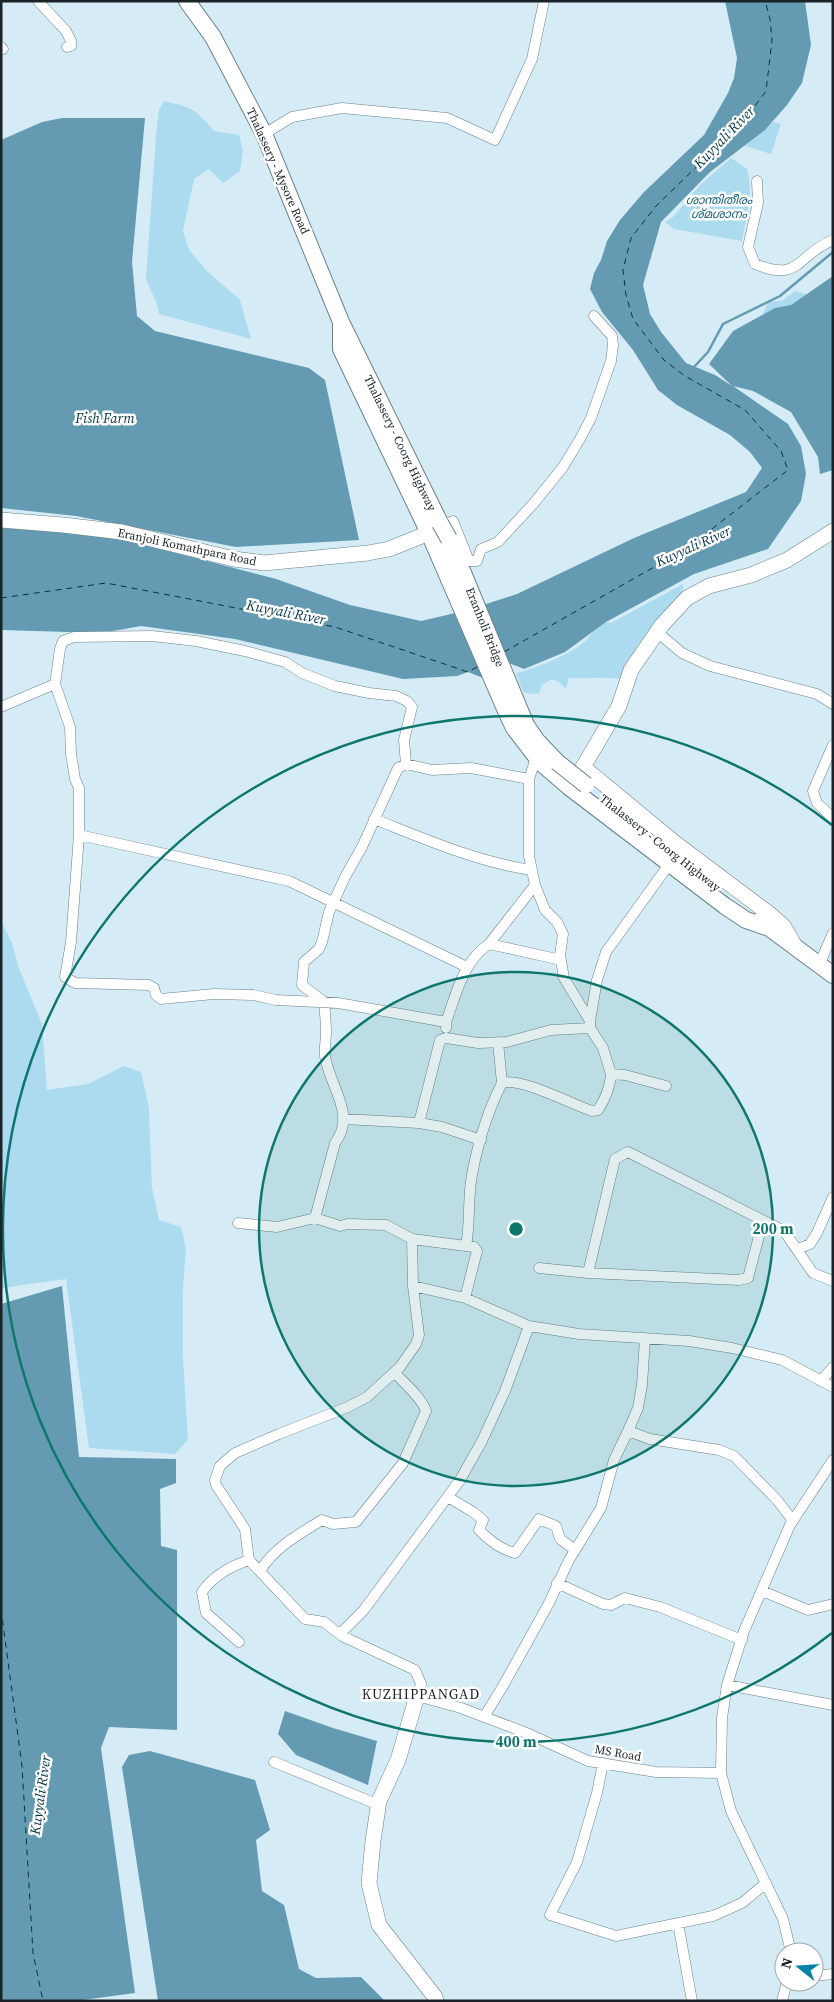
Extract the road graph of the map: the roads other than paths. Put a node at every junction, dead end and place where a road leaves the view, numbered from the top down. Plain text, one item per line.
1 (38, 1) edge
2 (187, 1) edge
3 (544, 1) edge
4 (67, 47) dead end
5 (264, 134) junction
6 (757, 181) dead end
7 (833, 240) edge
8 (594, 316) dead end
9 (340, 322) joint
10 (1, 520) edge
11 (435, 528) junction
12 (833, 531) edge
13 (459, 564) joint
14 (657, 632) junction
15 (55, 684) junction
16 (510, 690) joint
17 (833, 704) edge
18 (1, 707) edge
19 (833, 745) edge
20 (536, 758) junction
21 (406, 764) junction
22 (583, 767) junction
23 (529, 779) junction
24 (569, 787) junction
25 (833, 818) edge
26 (374, 820) junction
27 (79, 835) junction
28 (670, 863) junction
29 (532, 870) junction
30 (535, 885) junction
31 (333, 903) junction
32 (769, 928) junction
33 (833, 933) edge
34 (489, 944) junction
35 (798, 951) junction
36 (561, 960) junction
37 (819, 965) junction
38 (467, 967) junction
39 (833, 975) edge
40 (324, 1002) junction
41 (446, 1022) junction
42 (590, 1025) junction
43 (446, 1038) junction
44 (498, 1042) junction
45 (610, 1074) junction
46 (502, 1083) junction
47 (666, 1086) dead end
48 (343, 1119) junction
49 (419, 1122) junction
50 (481, 1140) junction
51 (833, 1197) edge
52 (315, 1218) junction
53 (762, 1221) junction
54 (238, 1223) dead end
55 (412, 1239) junction
56 (466, 1246) junction
57 (798, 1250) junction
58 (539, 1268) dead end
59 (588, 1273) junction
60 (833, 1280) edge
61 (413, 1286) junction
62 (465, 1298) junction
63 (528, 1326) junction
64 (645, 1338) junction
65 (833, 1367) edge
66 (395, 1373) junction
67 (821, 1381) junction
68 (833, 1387) edge
69 (628, 1431) junction
70 (832, 1464) edge
71 (448, 1497) junction
72 (793, 1521) junction
73 (574, 1550) junction
74 (249, 1560) junction
75 (260, 1571) junction
76 (557, 1583) junction
77 (762, 1591) junction
78 (833, 1604) edge
79 (340, 1634) junction
80 (742, 1640) junction
81 (239, 1642) dead end
82 (727, 1685) junction
83 (417, 1696) junction
84 (833, 1705) edge
85 (484, 1717) junction
86 (274, 1762) dead end
87 (603, 1763) junction
88 (721, 1773) junction
89 (379, 1805) junction
90 (766, 1883) junction
91 (678, 1924) junction
92 (789, 1942) edge
93 (436, 2001) edge
94 (692, 2001) edge

1 - 4 street
2 - 5 main road, Thalassery - Mysore Road
3 - 5 street
5 - 9 main road, Thalassery - Mysore Road
6 - 7 street
8 - 11 street
9 - 11 main road, Thalassery - Coorg Highway
10 - 11 street, Eranjoli Komathpara Road
11 - 13 main road, Thalassery - Coorg Highway, bridge
11 - 20 main road
12 - 14 street
13 - 16 main road, Eranholi Bridge
14 - 17 street
14 - 22 street
15 - 18 street
15 - 21 street
15 - 27 street
16 - 32 main road, Thalassery - Coorg Highway, bridge
19 - 25 street
20 - 23 street
20 - 24 main road
21 - 23 street
21 - 26 street
22 - 24 street
22 - 35 street
23 - 29 street
24 - 28 main road
26 - 29 street
26 - 31 street
27 - 31 street
27 - 40 street
28 - 32 main road
28 - 42 street
29 - 30 street
30 - 34 street
30 - 36 street
31 - 38 street
31 - 40 street
32 - 35 main road, Thalassery - Coorg Highway
33 - 37 street
34 - 36 street
34 - 38 street
35 - 37 main road, Thalassery - Coorg Highway
36 - 42 street
37 - 39 main road, Thalassery - Coorg Highway
38 - 41 street
40 - 41 street
40 - 48 street
41 - 43 street
42 - 44 street
42 - 45 street
43 - 44 street
43 - 49 street
44 - 46 street
45 - 46 street
45 - 47 street
46 - 50 street
48 - 49 street
48 - 52 street
49 - 50 street
50 - 56 street
51 - 57 street
52 - 54 street
52 - 55 street
53 - 57 street
53 - 59 street
53 - 59 street
55 - 56 street
55 - 61 street
56 - 62 street
57 - 60 street
58 - 59 street
61 - 62 street
61 - 66 street
62 - 63 street
63 - 64 street
63 - 71 street
64 - 67 street
64 - 69 street
65 - 67 street
66 - 74 street
66 - 75 street
67 - 68 street
69 - 72 street
69 - 73 street
70 - 72 street
71 - 73 street
71 - 79 street
72 - 77 street
73 - 76 street
74 - 75 street
74 - 81 street
75 - 79 street
76 - 80 street
76 - 85 street
77 - 78 street
77 - 80 street
79 - 83 street
80 - 82 street
82 - 84 street
82 - 88 street
83 - 85 street, MS Road
83 - 89 street
85 - 87 street, MS Road
86 - 89 street
87 - 88 street, MS Road
87 - 91 street
88 - 90 street
89 - 93 street
90 - 91 street
90 - 92 street
91 - 94 street

